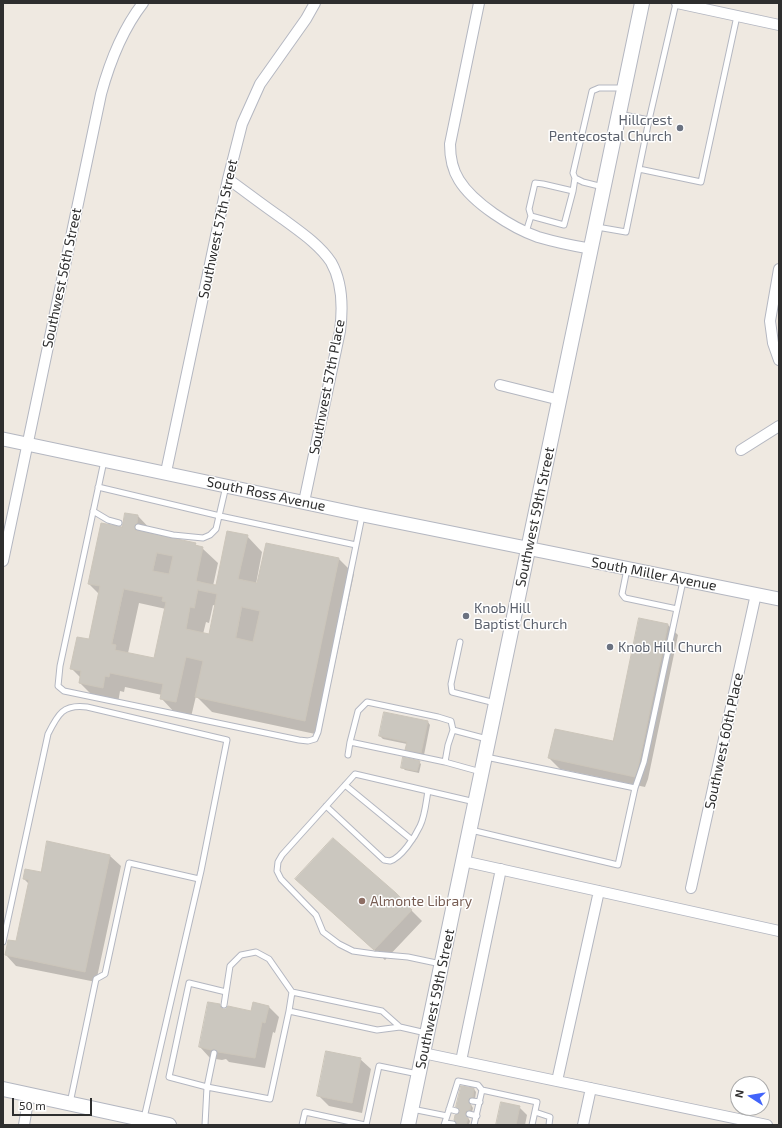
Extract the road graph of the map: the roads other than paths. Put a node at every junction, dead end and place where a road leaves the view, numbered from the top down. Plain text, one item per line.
1 (143, 3) edge
2 (315, 3) edge
3 (479, 3) edge
4 (642, 3) edge
5 (677, 3) edge
6 (737, 16) junction
7 (779, 25) edge
8 (625, 88) junction
9 (620, 114) junction
10 (649, 120) junction
11 (639, 169) junction
12 (575, 178) junction
13 (228, 179) junction
14 (604, 188) junction
15 (573, 191) junction
16 (531, 216) junction
17 (596, 227) junction
18 (526, 232) junction
19 (592, 250) junction
20 (779, 269) edge
21 (779, 360) edge
22 (500, 385) dead end
23 (560, 400) junction
24 (779, 426) edge
25 (3, 439) edge
26 (28, 444) junction
27 (741, 450) dead end
28 (104, 460) junction
29 (166, 472) junction
30 (226, 486) junction
31 (98, 487) junction
32 (304, 502) junction
33 (93, 511) junction
34 (362, 515) junction
35 (220, 516) junction
36 (119, 523) dead end
37 (138, 527) dead end
38 (356, 545) junction
39 (529, 549) junction
40 (3, 561) edge
41 (628, 569) junction
42 (683, 580) junction
43 (756, 594) junction
44 (779, 599) edge
45 (677, 608) junction
46 (460, 642) dead end
47 (496, 703) junction
48 (453, 730) junction
49 (489, 739) junction
50 (350, 742) junction
51 (348, 755) dead end
52 (485, 757) junction
53 (444, 762) junction
54 (482, 772) junction
55 (345, 785) junction
56 (635, 788) junction
57 (428, 791) junction
58 (476, 802) junction
59 (326, 806) junction
60 (470, 830) junction
61 (412, 840) junction
62 (463, 861) junction
63 (501, 869) junction
64 (199, 879) junction
65 (691, 888) dead end
66 (598, 891) junction
67 (779, 931) edge
68 (3, 942) edge
69 (442, 964) junction
70 (226, 992) junction
71 (292, 992) junction
72 (224, 1005) dead end
73 (289, 1010) junction
74 (400, 1026) junction
75 (427, 1033) junction
76 (214, 1053) dead end
77 (423, 1053) junction
78 (461, 1061) junction
79 (419, 1074) junction
80 (557, 1081) junction
81 (207, 1087) junction
82 (590, 1088) junction
83 (3, 1089) edge
84 (482, 1090) junction
85 (29, 1095) junction
86 (472, 1101) dead end
87 (480, 1102) junction
88 (70, 1104) junction
89 (412, 1109) junction
90 (449, 1109) junction
91 (456, 1111) dead end
92 (535, 1112) junction
93 (469, 1114) dead end
94 (447, 1116) junction
95 (476, 1116) junction
96 (144, 1120) junction
97 (445, 1124) edge
98 (453, 1124) edge
99 (24, 1125) edge
100 (169, 1125) edge
101 (205, 1125) edge
102 (302, 1125) edge
103 (366, 1125) edge
104 (408, 1125) edge
105 (474, 1125) edge
106 (532, 1125) edge
107 (549, 1125) edge
108 (583, 1125) edge
109 (767, 1125) edge

1 - 26 street, Southwest 56th Street
2 - 13 street, Southwest 57th Street
3 - 18 street
4 - 8 main road, Southwest 59th Street
5 - 6 street
5 - 10 lane
6 - 7 street
6 - 11 lane
8 - 9 main road, Southwest 59th Street
8 - 12 lane
9 - 10 lane
9 - 14 main road, Southwest 59th Street
10 - 11 lane
11 - 17 lane
12 - 14 lane
12 - 15 lane
13 - 29 street, Southwest 57th Street
13 - 32 street, Southwest 57th Place
14 - 17 main road, Southwest 59th Street
15 - 16 lane
15 - 16 lane
16 - 18 lane
17 - 19 main road, Southwest 59th Street
18 - 19 street
19 - 23 main road, Southwest 59th Street
20 - 21 street
22 - 23 street
23 - 39 main road, Southwest 59th Street
24 - 27 street
25 - 26 street, South Ross Avenue
26 - 28 street, South Ross Avenue
26 - 40 street, Southwest 56th Street
28 - 29 street, South Ross Avenue
28 - 31 lane
29 - 30 street, South Ross Avenue
30 - 32 street, South Ross Avenue
30 - 35 lane
31 - 33 lane
31 - 35 lane
32 - 34 street, South Ross Avenue
33 - 36 lane
33 - 38 lane
34 - 38 lane
34 - 39 street, South Ross Avenue
35 - 37 lane
35 - 38 lane
39 - 41 street, South Miller Avenue
39 - 47 main road, Southwest 59th Street
41 - 42 street, South Miller Avenue
41 - 45 lane
42 - 43 street, South Miller Avenue
42 - 45 lane
43 - 44 street, South Miller Avenue
43 - 65 street, Southwest 60th Place
45 - 56 lane
46 - 47 lane
47 - 49 main road, Southwest 59th Street
48 - 49 lane
48 - 50 lane
48 - 53 lane
49 - 52 main road, Southwest 59th Street
50 - 51 lane
50 - 53 lane
52 - 54 main road, Southwest 59th Street
52 - 56 lane
53 - 54 lane
54 - 58 main road, Southwest 59th Street
55 - 57 lane
55 - 59 lane
55 - 61 lane
56 - 60 lane
57 - 58 lane
57 - 61 lane
58 - 60 main road, Southwest 59th Street
59 - 61 lane
59 - 69 lane
60 - 62 main road, Southwest 59th Street
62 - 63 street
62 - 69 main road, Southwest 59th Street
63 - 66 street
63 - 78 street
64 - 68 lane
64 - 88 lane
64 - 96 lane
66 - 67 street
66 - 80 street
69 - 75 main road, Southwest 59th Street
70 - 71 lane
70 - 72 lane
70 - 81 lane
71 - 73 lane
71 - 74 lane
73 - 74 lane
73 - 81 lane
74 - 75 lane
75 - 77 main road, Southwest 59th Street
76 - 81 lane
77 - 78 street
77 - 79 main road, Southwest 59th Street
78 - 80 street
79 - 89 main road, Southwest 59th Street
79 - 103 lane
80 - 82 street
81 - 101 lane
82 - 108 street
82 - 109 street
83 - 85 main road
84 - 87 lane
84 - 90 lane
84 - 92 lane
85 - 88 main road
85 - 99 street
86 - 87 lane
87 - 95 lane
88 - 96 main road
89 - 94 lane
89 - 104 main road, Southwest 59th Street
90 - 91 lane
90 - 94 lane
92 - 106 lane
92 - 107 lane
93 - 95 lane
94 - 97 lane
95 - 105 lane
96 - 100 main road
97 - 98 lane
102 - 103 lane

